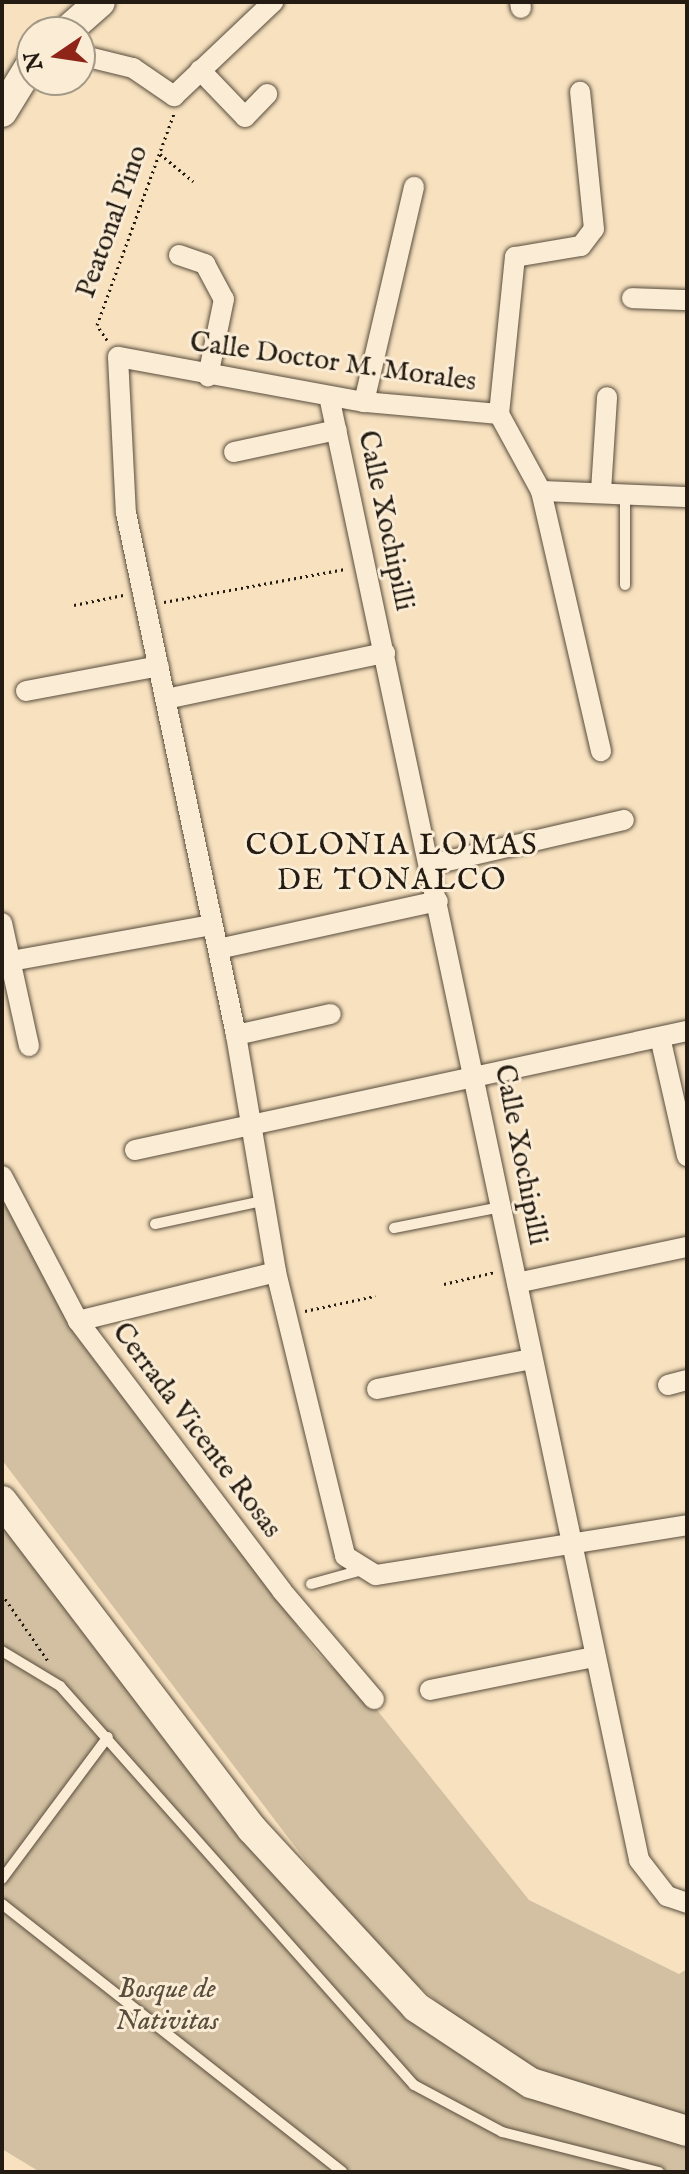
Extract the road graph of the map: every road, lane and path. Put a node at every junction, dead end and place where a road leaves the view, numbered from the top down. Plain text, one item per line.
1 (100, 2) edge
2 (273, 2) edge
3 (84, 16) edge
4 (96, 59) edge
5 (200, 70) junction
6 (16, 88) edge
7 (580, 92) dead end
8 (267, 94) dead end
9 (174, 96) junction
10 (4, 107) edge
11 (160, 154) junction
12 (193, 181) dead end
13 (414, 187) dead end
14 (179, 255) dead end
15 (632, 298) dead end
16 (687, 300) edge
17 (118, 357) junction
18 (208, 376) junction
19 (329, 396) junction
20 (607, 397) dead end
21 (364, 402) junction
22 (499, 414) junction
23 (337, 430) junction
24 (234, 452) dead end
25 (541, 491) junction
26 (601, 491) junction
27 (625, 493) junction
28 (687, 497) edge
29 (367, 565) junction
30 (625, 585) dead end
31 (143, 598) junction
32 (74, 605) dead end
33 (385, 653) junction
34 (159, 666) junction
35 (26, 691) dead end
36 (166, 699) junction
37 (601, 751) dead end
38 (624, 820) dead end
39 (430, 865) junction
40 (438, 901) junction
41 (2, 923) edge
42 (211, 925) junction
43 (218, 949) junction
44 (11, 961) junction
45 (331, 1014) dead end
46 (687, 1031) edge
47 (236, 1035) junction
48 (660, 1037) junction
49 (29, 1046) dead end
50 (475, 1078) junction
51 (249, 1130) junction
52 (135, 1150) dead end
53 (687, 1156) edge
54 (2, 1176) edge
55 (262, 1201) junction
56 (501, 1207) junction
57 (155, 1224) dead end
58 (394, 1228) dead end
59 (687, 1247) edge
60 (276, 1272) junction
61 (516, 1276) junction
62 (444, 1284) dead end
63 (375, 1296) dead end
64 (286, 1315) junction
65 (78, 1321) junction
66 (532, 1359) junction
67 (377, 1389) dead end
68 (2, 1501) edge
69 (687, 1525) edge
70 (571, 1542) junction
71 (362, 1570) junction
72 (311, 1584) dead end
73 (2, 1594) edge
74 (2, 1651) edge
75 (593, 1657) junction
76 (60, 1686) junction
77 (430, 1690) dead end
78 (374, 1699) dead end
79 (108, 1737) junction
80 (2, 1879) edge
81 (687, 1903) edge
82 (2, 1904) edge
83 (687, 2131) edge
84 (342, 2172) edge
85 (659, 2172) edge

1 - 3 main road
2 - 5 street
4 - 9 street
5 - 8 street
5 - 9 street
6 - 10 main road
7 - 22 street
9 - 11 path, Peatonal Pino
11 - 12 path
11 - 17 path, Peatonal Pino
13 - 21 street
14 - 18 street
15 - 16 street
17 - 18 street, Calle Doctor M. Morales
17 - 31 street
18 - 19 street, Calle Doctor M. Morales
19 - 21 street, Calle Doctor M. Morales
19 - 23 street, Calle Xochipilli
20 - 26 street
21 - 22 street, Calle Doctor M. Morales
22 - 25 street, Calle Doctor M. Morales
23 - 24 street
23 - 29 street, Calle Xochipilli
25 - 26 street
25 - 37 street, Calle Doctor M. Morales
26 - 27 street
27 - 28 street
27 - 30 lane
29 - 31 path
29 - 33 street, Calle Xochipilli
31 - 32 path
31 - 34 street
33 - 36 street
33 - 39 street, Calle Xochipilli
34 - 35 street
34 - 36 street
36 - 42 street
38 - 39 street
39 - 40 street, Calle Xochipilli
40 - 43 street
40 - 50 street, Calle Xochipilli
41 - 44 street
42 - 43 street
42 - 44 street
43 - 47 street
44 - 49 street
45 - 47 street
46 - 48 street
47 - 51 street
48 - 50 street
48 - 53 street
50 - 51 street
50 - 56 street, Calle Xochipilli
51 - 52 street
51 - 55 street
54 - 65 street, Cerrada Vicente Rosas
55 - 57 lane
55 - 60 street
56 - 58 lane
56 - 61 street, Calle Xochipilli
59 - 61 street
60 - 64 street
60 - 65 street
61 - 62 path
61 - 66 street, Calle Xochipilli
63 - 64 path
64 - 71 street
65 - 78 street, Cerrada Vicente Rosas
66 - 67 street
66 - 70 street, Calle Xochipilli
68 - 83 main road
69 - 70 street
70 - 71 street
70 - 75 street, Calle Xochipilli
71 - 72 lane
73 - 76 path
74 - 76 lane
75 - 77 street
75 - 81 street, Calle Xochipilli
76 - 79 lane
79 - 80 lane
79 - 85 lane
82 - 84 lane

